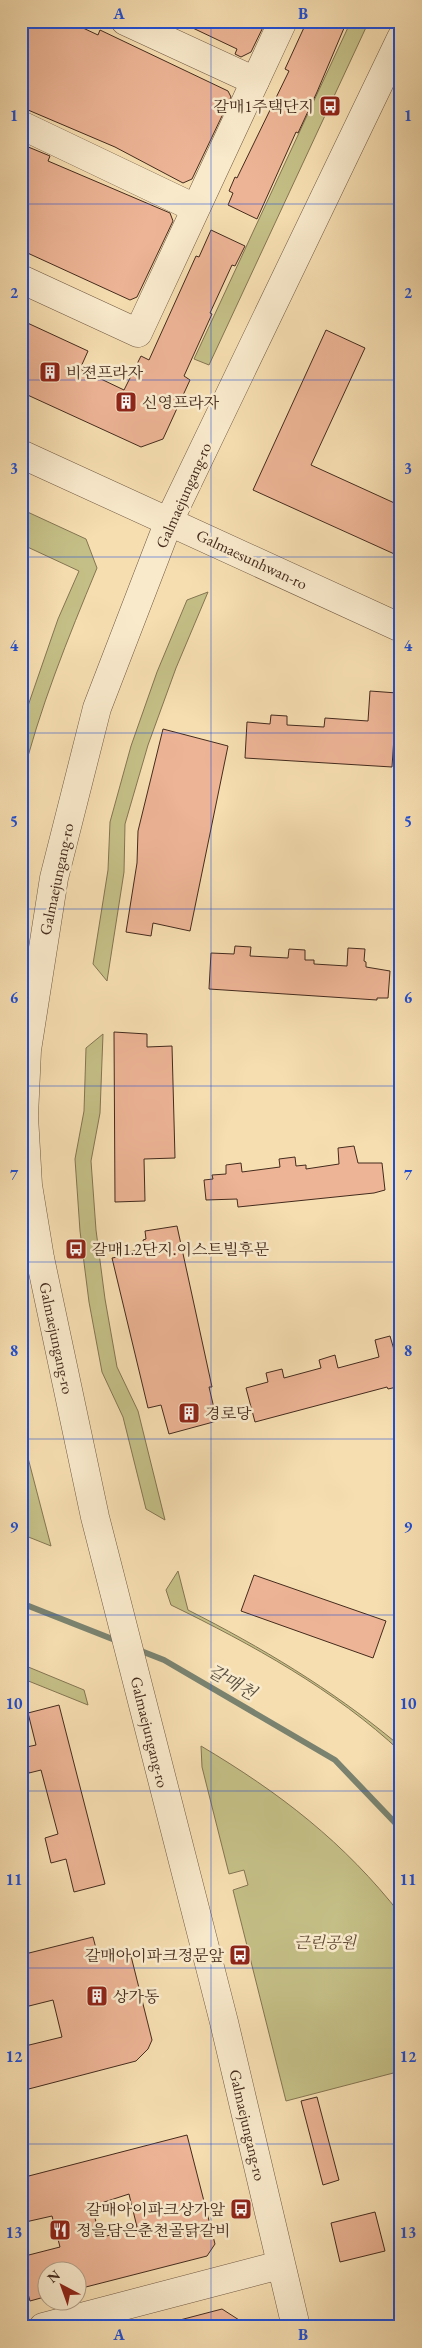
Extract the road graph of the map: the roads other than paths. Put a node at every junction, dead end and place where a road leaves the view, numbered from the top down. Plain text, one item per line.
1 (125, 21) edge
2 (283, 21) edge
3 (401, 38) edge
4 (255, 81) junction
5 (21, 126) edge
6 (195, 208) junction
7 (21, 279) edge
8 (21, 454) edge
9 (169, 521) junction
10 (401, 628) edge
11 (280, 2265) junction
12 (43, 2327) edge
13 (296, 2327) edge

1 - 4 street
2 - 4 street
3 - 9 street, Galmaejungang-ro
4 - 6 street
5 - 6 street
6 - 7 street
8 - 9 street, Galmaesunhwan-ro
9 - 10 street, Galmaesunhwan-ro
9 - 11 street, Galmaejungang-ro
11 - 12 street
11 - 13 street, Galmaejungang-ro

